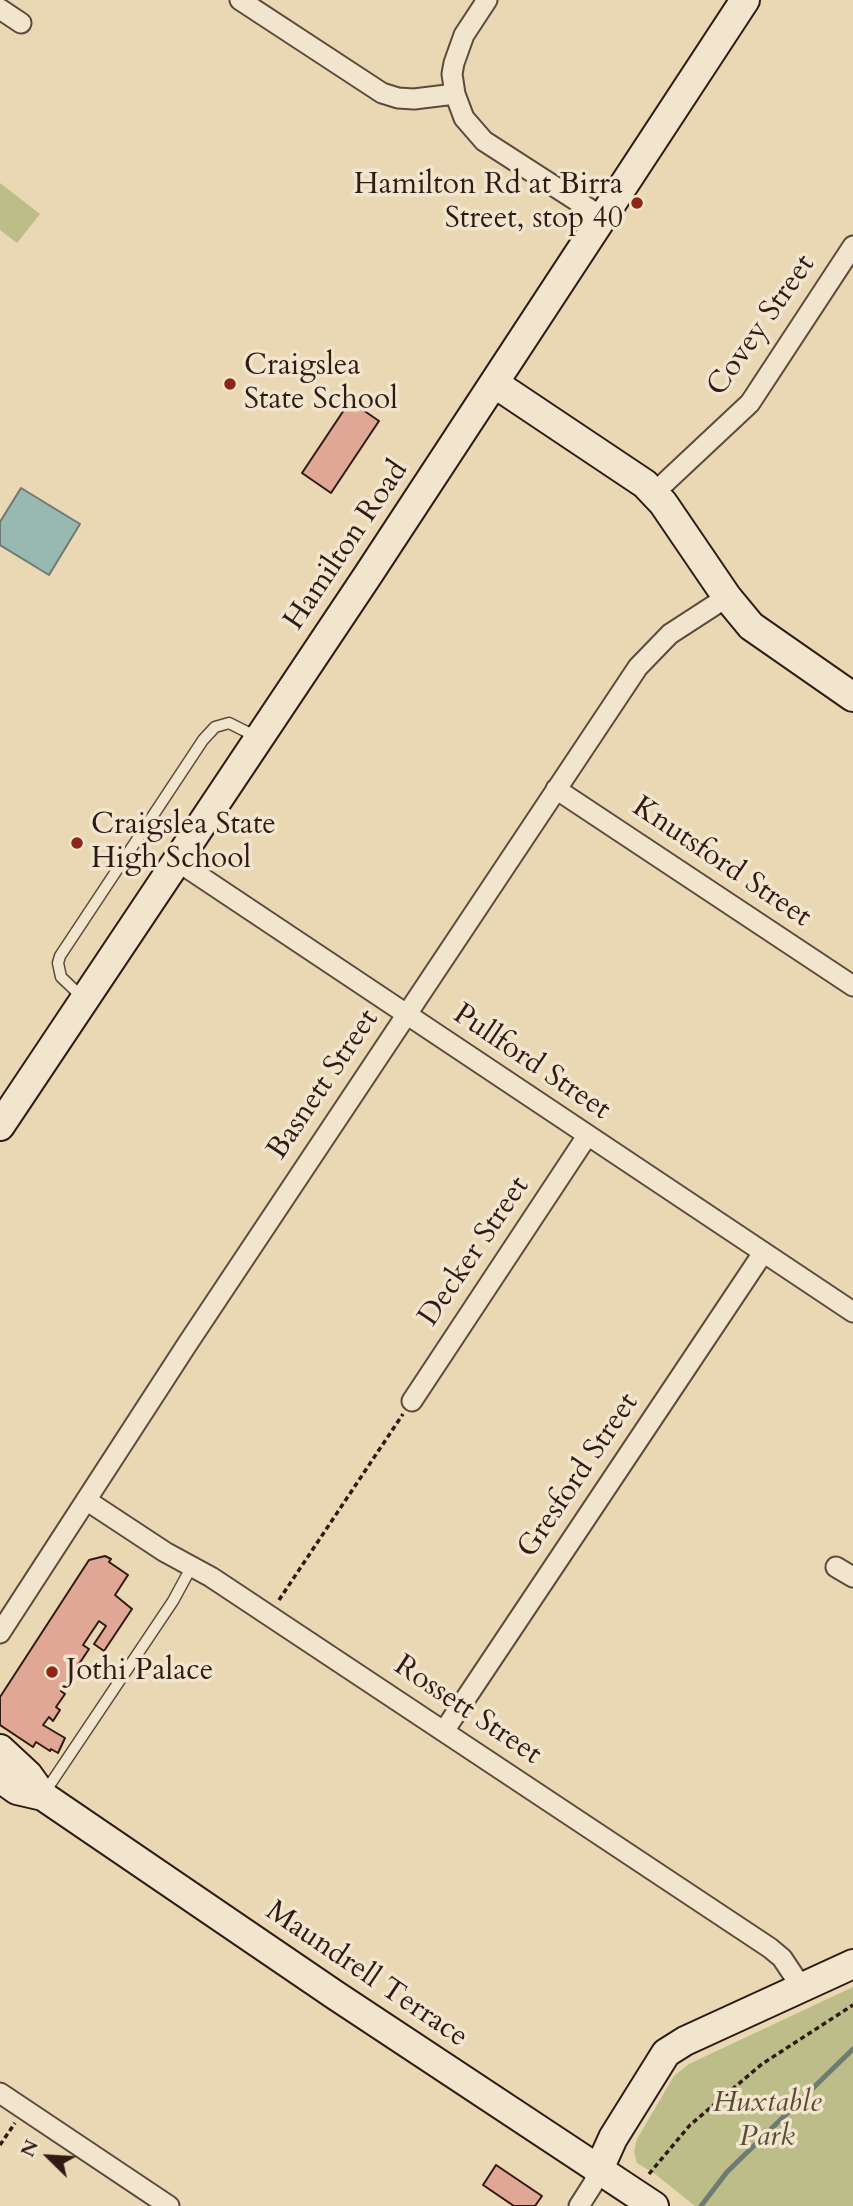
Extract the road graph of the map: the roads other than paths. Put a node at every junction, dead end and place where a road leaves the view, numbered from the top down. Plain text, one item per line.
1 (240, 0) edge
2 (487, 0) edge
3 (745, 0) edge
4 (0, 9) edge
5 (21, 23) dead end
6 (454, 94) junction
7 (602, 217) junction
8 (853, 246) edge
9 (494, 383) junction
10 (654, 493) junction
11 (727, 597) junction
12 (853, 697) edge
13 (259, 738) junction
14 (556, 789) junction
15 (177, 861) junction
16 (853, 986) edge
17 (85, 1000) junction
18 (407, 1015) junction
19 (0, 1126) edge
20 (587, 1136) junction
21 (763, 1253) junction
22 (853, 1312) edge
23 (412, 1401) road end
24 (86, 1500) junction
25 (192, 1566) junction
26 (0, 1633) edge
27 (444, 1731) junction
28 (0, 1749) edge
29 (0, 1778) edge
30 (43, 1796) junction
31 (853, 1964) edge
32 (802, 1988) junction
33 (0, 2093) edge
34 (599, 2169) junction
35 (169, 2206) edge
36 (579, 2206) edge
37 (654, 2206) edge

1 - 6 street
2 - 6 street
3 - 7 main road, Hamilton Road
4 - 5 street
6 - 7 street
7 - 9 main road, Hamilton Road
8 - 10 street, Covey Street
9 - 10 main road
9 - 13 main road, Hamilton Road
10 - 11 main road
11 - 12 main road
11 - 14 street, Basnett Street
13 - 15 main road, Hamilton Road
13 - 17 lane
14 - 16 street, Knutsford Street
14 - 18 street, Basnett Street
15 - 17 main road, Hamilton Road
15 - 18 street, Pullford Street
17 - 19 main road, Hamilton Road
18 - 20 street, Pullford Street
18 - 24 street, Basnett Street
20 - 21 street, Pullford Street
20 - 23 street, Decker Street
21 - 22 street, Pullford Street
21 - 27 street, Gresford Street
24 - 25 street, Rossett Street
24 - 26 street, Basnett Street
25 - 27 street, Rossett Street
25 - 30 lane
27 - 32 street, Rossett Street
28 - 30 main road, Maundrell Terrace
29 - 30 main road, Maundrell Terrace
30 - 34 main road, Maundrell Terrace
31 - 32 main road
32 - 34 main road
33 - 35 street
34 - 36 street
34 - 37 main road, Maundrell Terrace

